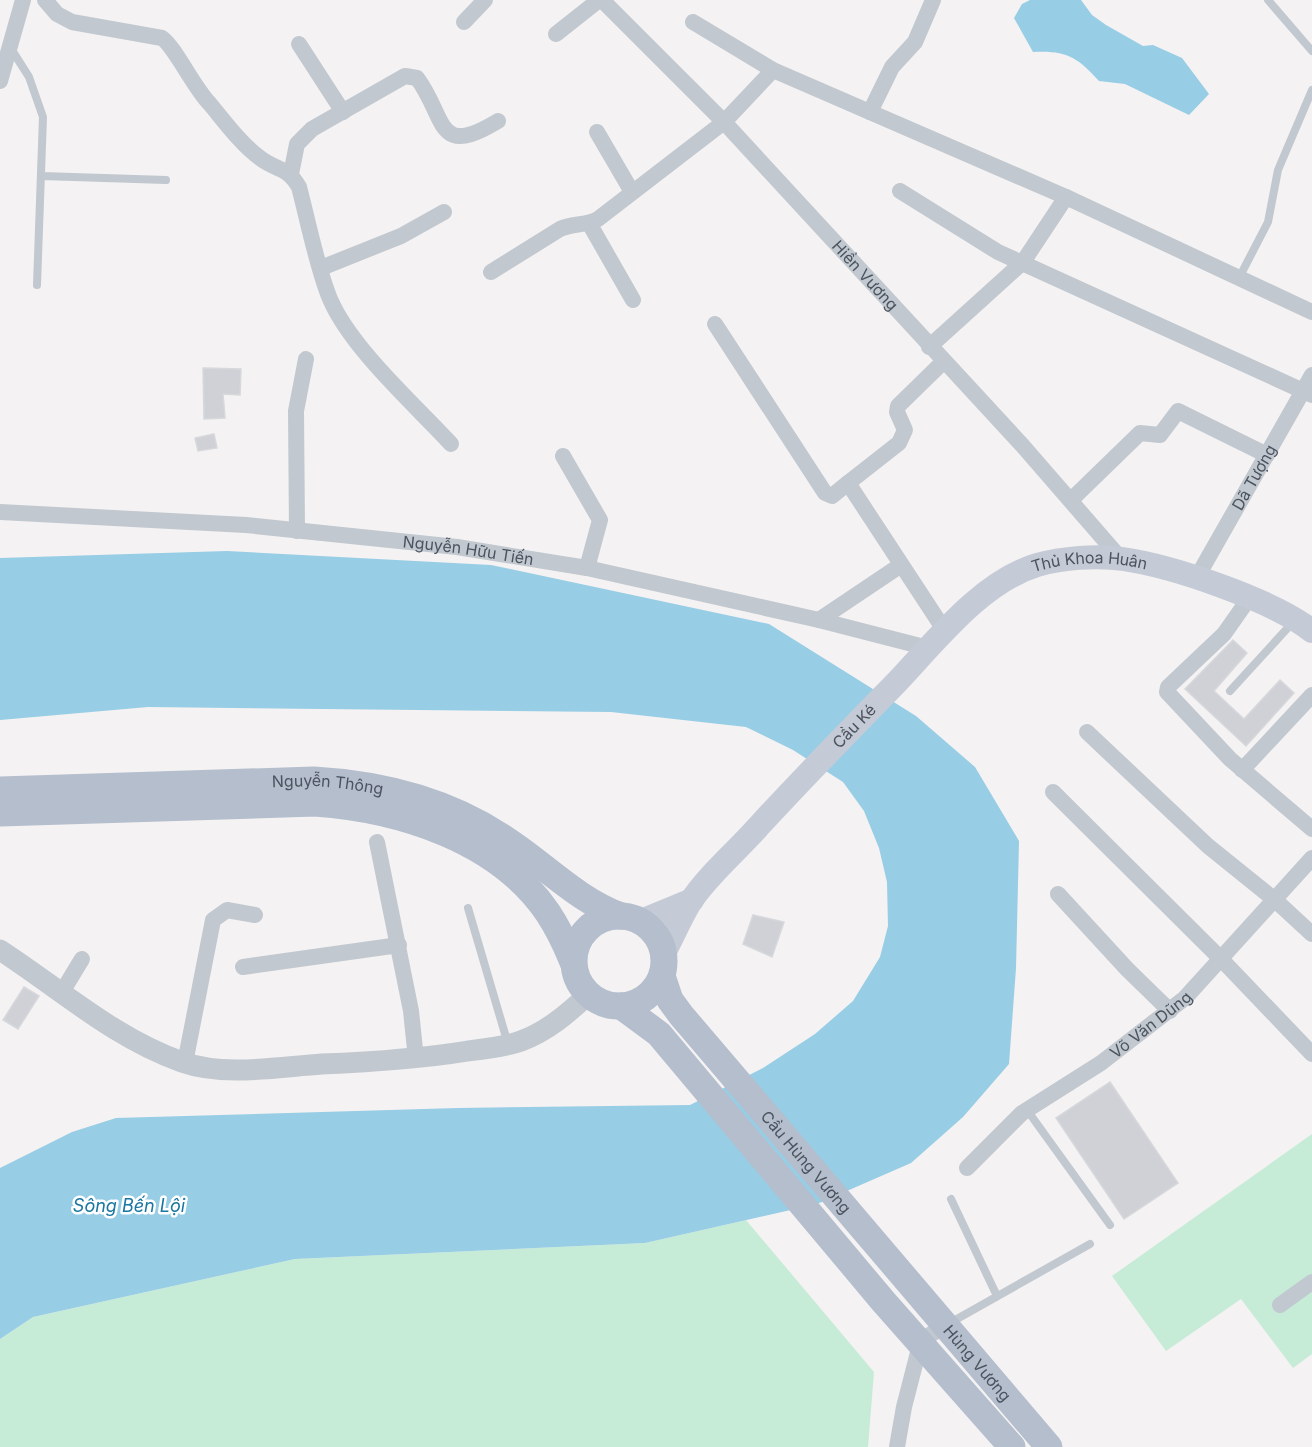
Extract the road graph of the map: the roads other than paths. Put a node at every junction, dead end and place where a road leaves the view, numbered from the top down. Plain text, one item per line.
1 (23, 0) edge
2 (45, 0) edge
3 (486, 0) edge
4 (601, 0) edge
5 (933, 0) edge
6 (1268, 0) edge
7 (464, 22) dead end
8 (693, 22) dead end
9 (556, 34) dead end
10 (8, 44) junction
11 (299, 44) dead end
12 (1312, 51) edge
13 (1, 69) edge
14 (773, 70) junction
15 (1312, 90) edge
16 (343, 112) junction
17 (870, 112) junction
18 (498, 121) dead end
19 (724, 122) junction
20 (597, 132) dead end
21 (291, 174) junction
22 (42, 176) junction
23 (166, 180) dead end
24 (900, 191) dead end
25 (632, 192) junction
26 (1066, 197) junction
27 (444, 212) dead end
28 (589, 223) junction
29 (1023, 262) junction
30 (321, 268) junction
31 (491, 272) dead end
32 (1239, 278) junction
33 (38, 285) dead end
34 (633, 300) dead end
35 (1312, 312) edge
36 (715, 324) dead end
37 (929, 347) junction
38 (306, 359) dead end
39 (943, 362) junction
40 (1310, 387) edge
41 (451, 444) dead end
42 (1267, 455) junction
43 (563, 456) dead end
44 (848, 483) junction
45 (1071, 500) junction
46 (0, 512) edge
47 (297, 531) junction
48 (1121, 559) junction
49 (901, 565) junction
50 (587, 568) junction
51 (1196, 579) junction
52 (1250, 597) junction
53 (819, 620) junction
54 (1307, 624) edge
55 (945, 631) junction
56 (928, 648) junction
57 (897, 682) joint
58 (1230, 691) dead end
59 (1312, 695) edge
60 (1087, 732) dead end
61 (1242, 770) junction
62 (0, 790) edge
63 (1053, 792) dead end
64 (0, 813) edge
65 (1312, 829) edge
66 (377, 842) dead end
67 (1312, 858) edge
68 (1058, 894) dead end
69 (692, 900) junction
70 (1275, 900) junction
71 (468, 908) dead end
72 (255, 915) dead end
73 (631, 918) junction
74 (1312, 934) edge
75 (399, 945) junction
76 (0, 950) edge
77 (82, 959) dead end
78 (1222, 960) junction
79 (573, 962) junction
80 (663, 964) junction
81 (243, 967) dead end
82 (62, 992) junction
83 (588, 995) junction
84 (621, 1006) junction
85 (1170, 1011) junction
86 (508, 1044) junction
87 (1312, 1054) edge
88 (416, 1059) junction
89 (185, 1063) junction
90 (1028, 1110) junction
91 (968, 1168) dead end
92 (951, 1198) dead end
93 (1110, 1225) dead end
94 (1090, 1244) dead end
95 (907, 1278) joint
96 (1312, 1282) edge
97 (997, 1296) junction
98 (883, 1300) joint
99 (1280, 1305) dead end
100 (945, 1326) junction
101 (921, 1341) junction
102 (897, 1447) edge
103 (1012, 1447) edge
104 (1049, 1447) edge

1 - 10 street
2 - 21 street
3 - 7 street
4 - 9 street
4 - 19 street, Hiền Vương
5 - 17 street
6 - 12 lane
8 - 14 street
10 - 13 street
10 - 22 lane
11 - 16 street
14 - 17 street
14 - 19 street
15 - 32 lane
16 - 18 street
16 - 21 street
17 - 26 street
19 - 25 street
19 - 37 street, Hiền Vương
20 - 25 street
21 - 30 street
22 - 23 lane
22 - 33 lane
24 - 29 street
25 - 28 street
26 - 29 street
26 - 32 street
27 - 30 street
28 - 31 street
28 - 34 street
29 - 37 street
29 - 40 street
30 - 41 street
32 - 35 street
36 - 44 street
37 - 39 street, Hiền Vương
38 - 47 street
39 - 44 street
39 - 45 street, Hiền Vương
40 - 42 street, Dã Tượng
42 - 45 street
42 - 51 street, Dã Tượng
43 - 50 street
44 - 49 street
45 - 48 street, Hiền Vương
46 - 47 street, Nguyễn Hữu Tiến
47 - 50 street, Nguyễn Hữu Tiến
48 - 51 main road, Thủ Khoa Huân
48 - 55 main road, Thủ Khoa Huân
49 - 53 street
49 - 55 street
50 - 53 street, Nguyễn Hữu Tiến
51 - 52 main road, Thủ Khoa Huân
52 - 54 main road, Thủ Khoa Huân
52 - 61 street
53 - 56 street, Nguyễn Hữu Tiến
54 - 58 lane
55 - 56 main road, Thủ Khoa Huân
56 - 57 main road, Thủ Khoa Huân
57 - 69 main road, Cầu Ké
59 - 61 street
60 - 70 street
61 - 65 street
62 - 73 main road, Nguyễn Thông
63 - 78 street
64 - 79 main road, Nguyễn Thông
66 - 75 street
67 - 70 street, Võ Văn Dũng
68 - 85 street
69 - 73 main road
69 - 80 main road
70 - 74 street
70 - 78 street, Võ Văn Dũng
71 - 86 lane
72 - 89 street
73 - 79 main road
73 - 80 main road
75 - 81 street
75 - 88 street
76 - 82 street
77 - 82 street
78 - 85 street, Võ Văn Dũng
78 - 87 street
79 - 83 main road
80 - 84 main road
80 - 95 main road, Cầu Hùng Vương
82 - 89 street
83 - 84 main road
83 - 86 street
84 - 98 main road, Cầu Hùng Vương
85 - 90 street, Võ Văn Dũng
86 - 88 street
88 - 89 street
90 - 91 street, Võ Văn Dũng
90 - 93 lane
92 - 97 lane
94 - 97 lane
95 - 100 main road, Hùng Vương
96 - 99 street
97 - 100 lane
98 - 101 main road, Hùng Vương
100 - 101 street
100 - 104 main road, Hùng Vương
101 - 102 street
101 - 103 main road, Hùng Vương

